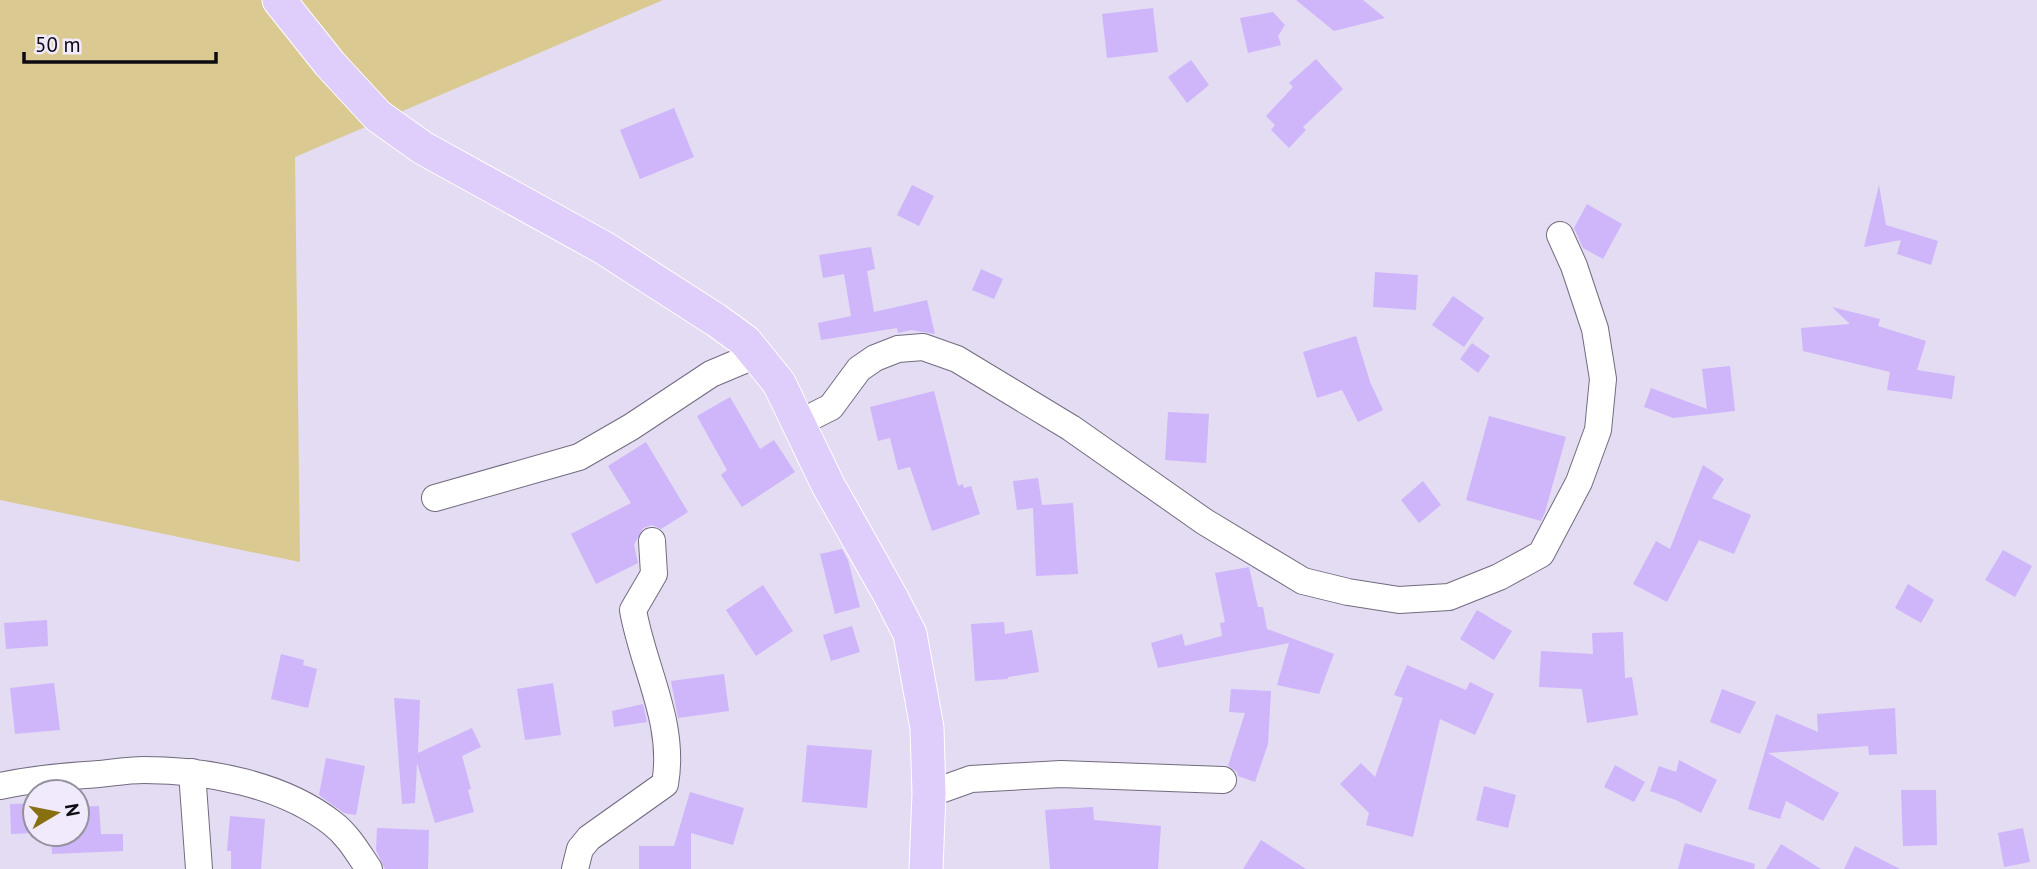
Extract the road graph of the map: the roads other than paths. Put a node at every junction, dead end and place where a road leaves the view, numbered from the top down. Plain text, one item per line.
1 (279, 0) edge
2 (1560, 235) dead end
3 (756, 355) junction
4 (799, 423) junction
5 (435, 498) dead end
6 (652, 541) dead end
7 (191, 772) junction
8 (1223, 779) dead end
9 (0, 786) edge
10 (929, 794) junction
11 (200, 869) edge
12 (369, 869) edge
13 (575, 869) edge
14 (926, 869) edge

1 - 3 main road
2 - 4 street
3 - 4 main road
3 - 5 street
4 - 10 main road
6 - 13 street
7 - 9 street
7 - 11 street
7 - 12 street
8 - 10 street
10 - 14 main road

